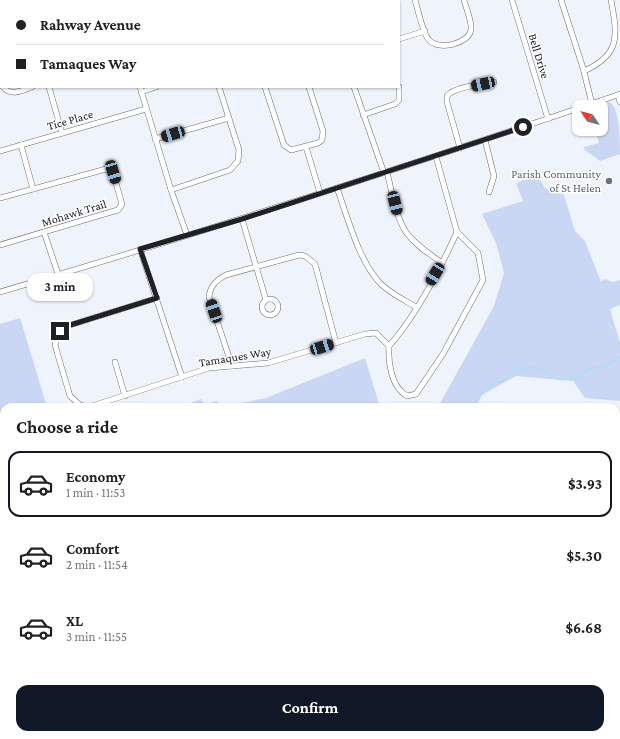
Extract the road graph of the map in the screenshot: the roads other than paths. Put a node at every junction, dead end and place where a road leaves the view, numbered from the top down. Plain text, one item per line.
1 (415, 0) edge
2 (464, 0) edge
3 (512, 0) edge
4 (561, 0) edge
5 (611, 0) edge
6 (425, 31) junction
7 (400, 39) edge
8 (584, 71) junction
9 (494, 82) dead end
10 (4, 88) edge
11 (28, 88) edge
12 (49, 88) edge
13 (219, 88) edge
14 (266, 88) edge
15 (309, 88) edge
16 (354, 88) edge
17 (399, 88) edge
18 (140, 89) edge
19 (619, 94) edge
20 (591, 100) edge
21 (603, 100) edge
22 (620, 102) edge
23 (146, 109) junction
24 (572, 110) edge
25 (363, 115) junction
26 (229, 118) junction
27 (548, 118) junction
28 (62, 133) junction
29 (156, 140) junction
30 (485, 140) junction
31 (21, 144) junction
32 (306, 147) junction
33 (460, 148) junction
34 (0, 151) edge
35 (436, 157) junction
36 (385, 172) junction
37 (337, 188) junction
38 (33, 189) junction
39 (171, 190) junction
40 (489, 192) dead end
41 (320, 193) junction
42 (0, 198) edge
43 (242, 219) junction
44 (44, 232) junction
45 (457, 232) junction
46 (187, 235) junction
47 (0, 245) edge
48 (140, 249) junction
49 (442, 263) junction
50 (256, 267) junction
51 (58, 274) junction
52 (0, 292) edge
53 (157, 298) junction
54 (266, 300) dead end
55 (416, 307) junction
56 (336, 343) junction
57 (389, 346) junction
58 (115, 362) dead end
59 (232, 366) junction
60 (182, 377) junction
61 (125, 396) junction
62 (79, 403) edge
63 (101, 403) edge

1 - 6 street
2 - 6 street
3 - 27 street, Bell Drive
4 - 8 street
5 - 8 street
6 - 7 street
8 - 20 street
9 - 33 street
10 - 11 street
12 - 28 street
13 - 26 street
14 - 32 street
15 - 32 street
16 - 25 street
17 - 25 street
18 - 23 street
19 - 21 street
19 - 22 street
23 - 28 street, Tice Place
23 - 29 street
24 - 27 street
25 - 36 street
26 - 29 street
26 - 39 street
27 - 30 street
28 - 31 street, Tice Place
29 - 39 street
30 - 33 street
30 - 40 street
31 - 34 street, Tice Place
31 - 38 street
32 - 41 street
33 - 35 street
35 - 36 street
35 - 45 street
36 - 37 street
36 - 49 street
37 - 41 street
37 - 55 street
38 - 42 street, Mohawk Trail
38 - 44 street, Mohawk Trail
39 - 46 street
41 - 43 street
43 - 46 street
43 - 50 street
44 - 47 street, Mohawk Trail
44 - 51 street
45 - 49 street
45 - 57 street
46 - 48 street
48 - 51 street
48 - 53 street
49 - 55 street
50 - 54 street
50 - 56 street
50 - 59 street
51 - 52 street
53 - 60 street
53 - 62 street, Tamaques Way
55 - 57 street
56 - 57 street, Tamaques Way
56 - 59 street, Tamaques Way
58 - 61 street
59 - 60 street, Tamaques Way
60 - 61 street, Tamaques Way
61 - 63 street, Tamaques Way

